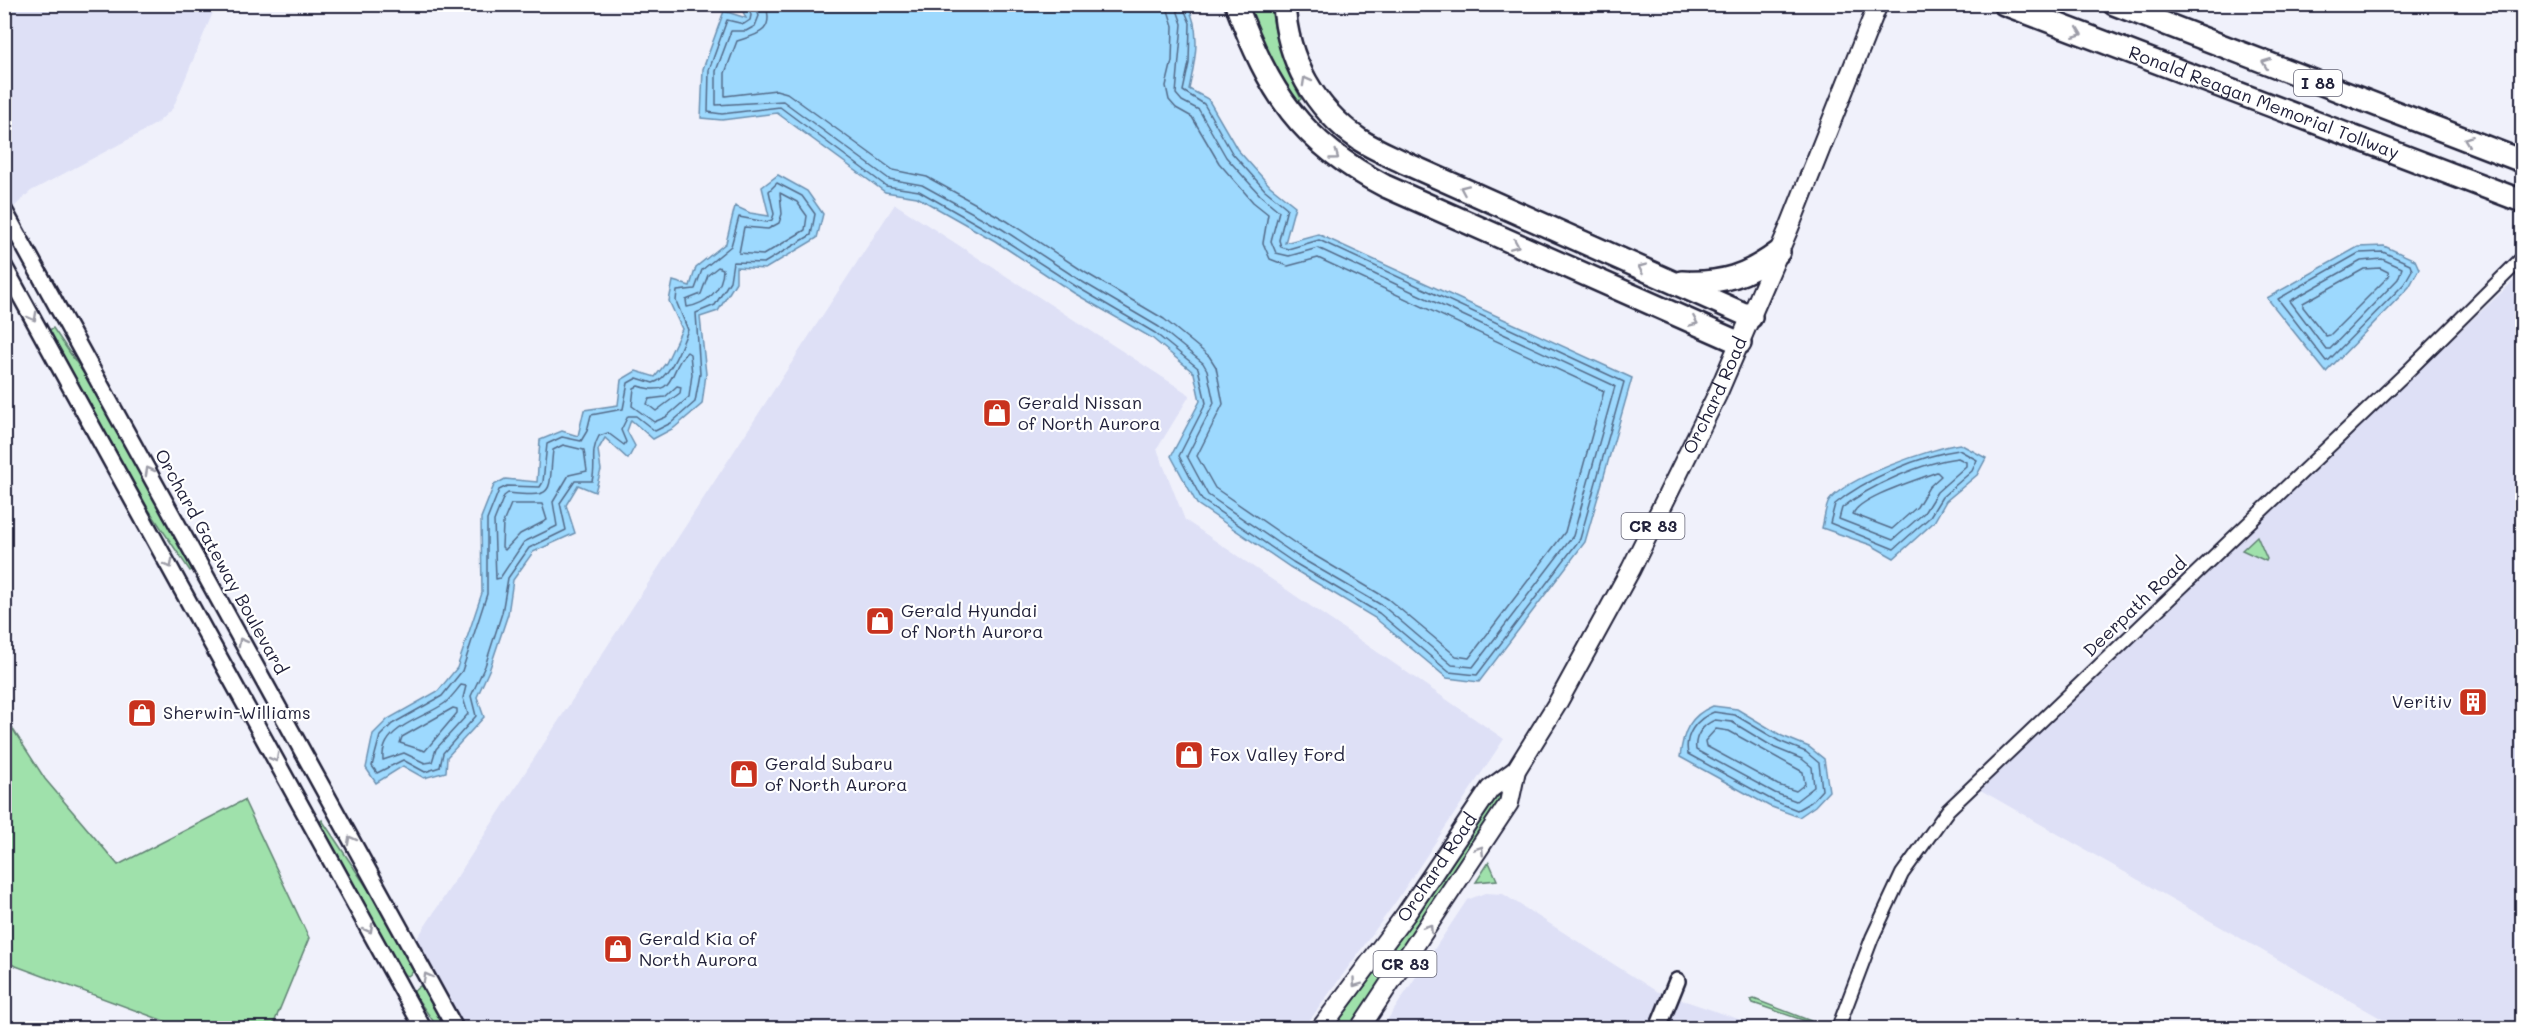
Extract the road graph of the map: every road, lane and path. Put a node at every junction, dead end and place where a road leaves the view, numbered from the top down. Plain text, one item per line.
1 (1236, 4) edge
2 (1284, 4) edge
3 (2004, 4) edge
4 (2114, 4) edge
5 (1875, 11) edge
6 (2523, 161) edge
7 (2523, 201) edge
8 (4, 210) edge
9 (1779, 252) junction
10 (2523, 258) edge
11 (4, 266) edge
12 (1673, 282) junction
13 (1751, 317) junction
14 (1740, 343) junction
15 (1516, 770) junction
16 (1677, 981) dead end
17 (423, 1029) edge
18 (454, 1029) edge
19 (1321, 1029) edge
20 (1360, 1029) edge
21 (1658, 1029) edge
22 (1838, 1029) edge

1 -> 14 highway
12 -> 2 highway
3 -> 7 highway, Ronald Reagan Memorial Tollway / I 88
6 -> 4 highway, I 88
5 - 9 main road, Orchard Road / CR 83
18 -> 8 street, Orchard Gateway Boulevard
9 - 12 highway
9 - 13 main road, Orchard Road / CR 83
10 - 22 street, Deerpath Road
11 -> 17 street
12 - 13 highway
13 - 14 main road, Orchard Road / CR 83
14 - 15 main road, Orchard Road / CR 83
15 -> 19 main road, Orchard Road / CR 83
20 -> 15 main road, Orchard Road / CR 83
16 - 21 street

